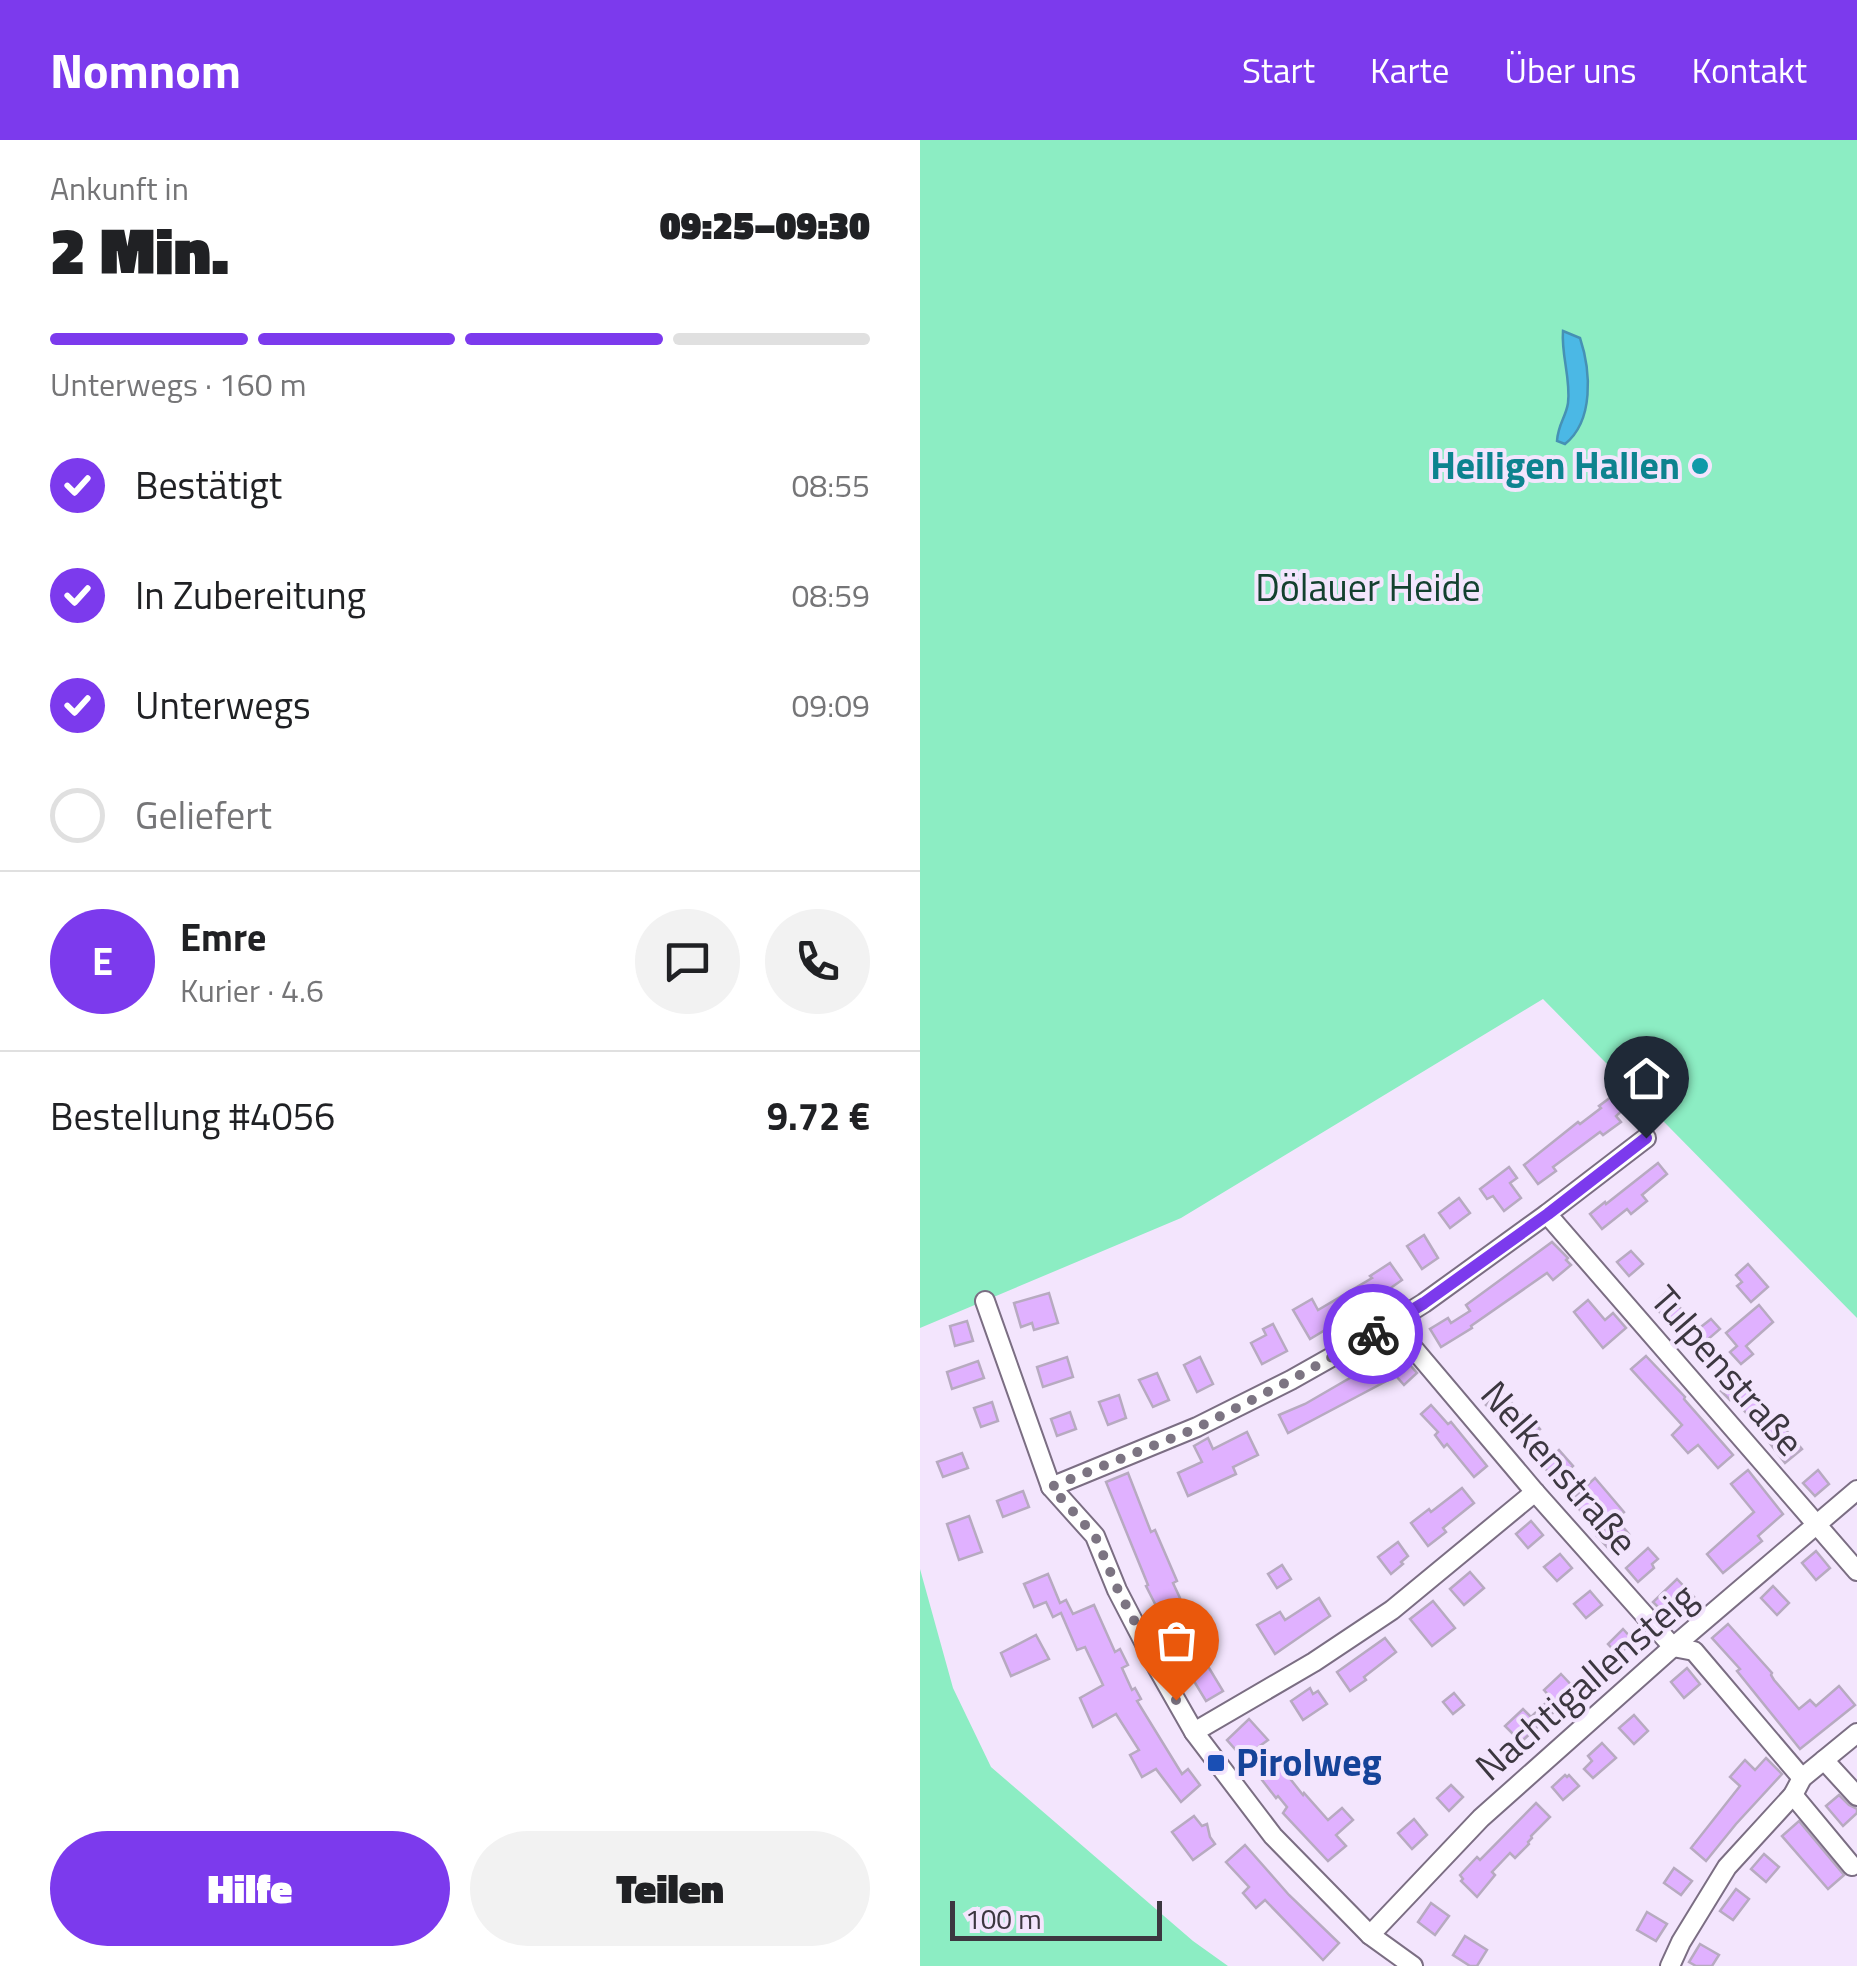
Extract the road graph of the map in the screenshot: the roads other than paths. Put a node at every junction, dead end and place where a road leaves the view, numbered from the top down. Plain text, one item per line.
1 (1646, 1138) dead end
2 (1548, 1214) junction
3 (985, 1301) dead end
4 (1392, 1323) junction
5 (1051, 1487) junction
6 (1857, 1490) edge
7 (1535, 1492) junction
8 (1817, 1525) junction
9 (1857, 1572) edge
10 (1673, 1647) junction
11 (1194, 1732) junction
12 (1857, 1733) edge
13 (1824, 1760) junction
14 (1802, 1778) junction
15 (1793, 1795) junction
16 (1857, 1796) edge
17 (1852, 1866) dead end
18 (1370, 1935) junction
19 (1412, 1966) edge
20 (1670, 1966) edge

1 - 2 street
2 - 4 street
2 - 8 street, Tulpenstraße
3 - 5 street
4 - 5 street
4 - 7 street, Nelkenstraße
5 - 11 street
6 - 8 street, Nachtigallensteig
7 - 10 street, Nelkenstraße
7 - 11 street
8 - 9 street, Tulpenstraße
8 - 10 street, Nachtigallensteig
10 - 14 street, Nelkenstraße
10 - 18 street, Nachtigallensteig
11 - 18 street
12 - 13 street
13 - 14 street
13 - 16 street
14 - 15 street
15 - 17 street
15 - 20 street
18 - 19 street

